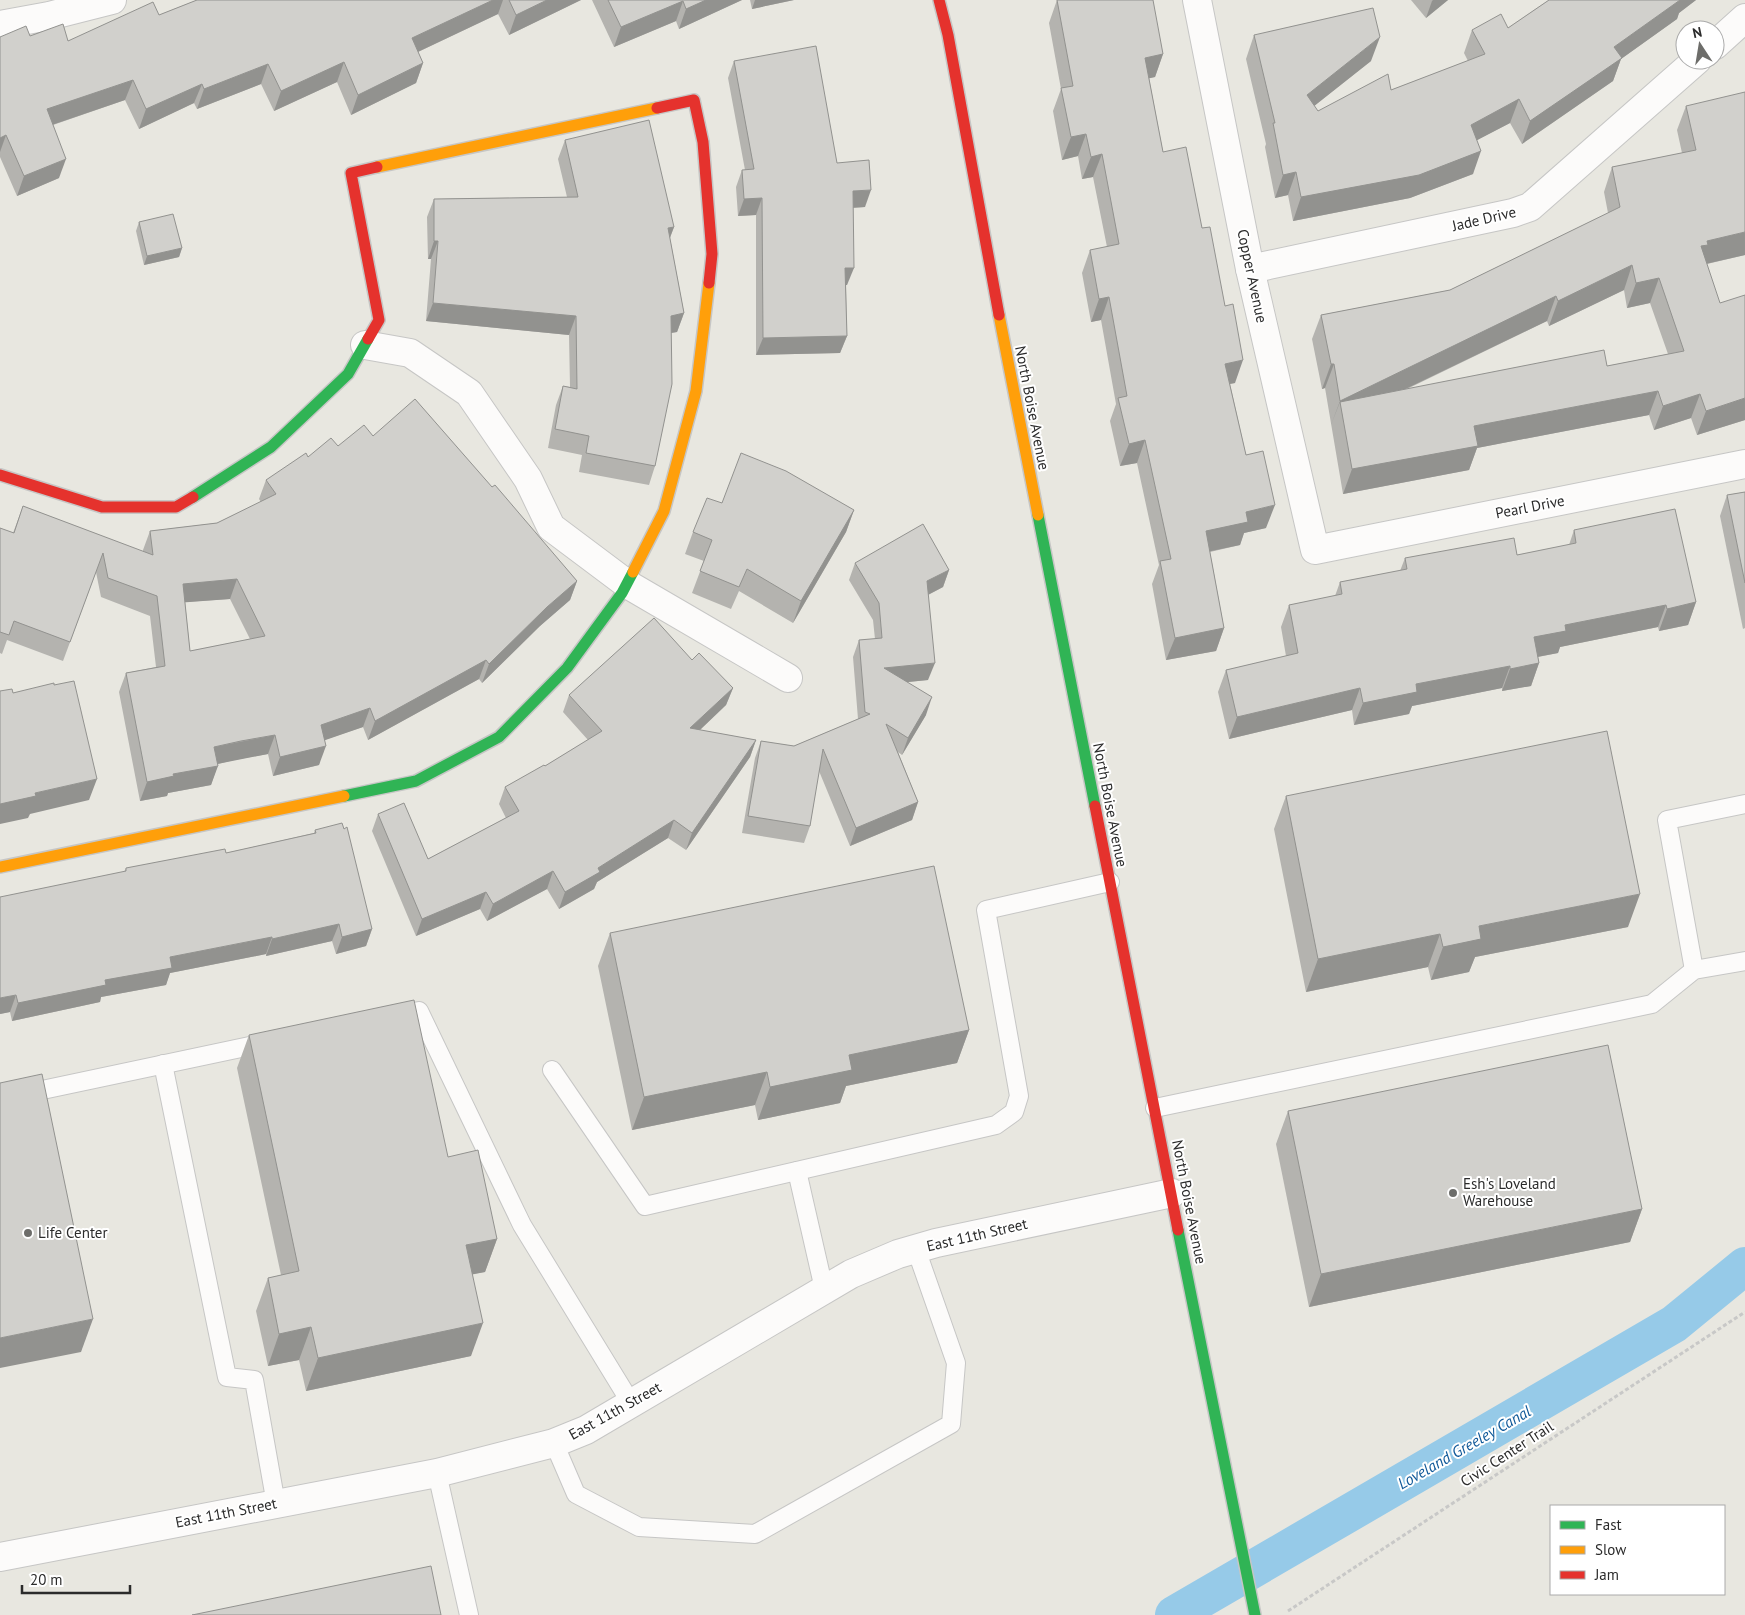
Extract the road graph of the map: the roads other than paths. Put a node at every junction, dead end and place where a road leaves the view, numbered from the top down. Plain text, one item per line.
1 (112, 0) edge
2 (939, 0) edge
3 (1197, 0) edge
4 (1745, 18) edge
5 (0, 25) edge
6 (1725, 35) edge
7 (1686, 70) edge
8 (1250, 269) junction
9 (365, 345) junction
10 (1745, 464) edge
11 (0, 475) edge
12 (1316, 550) joint
13 (627, 584) junction
14 (788, 678) dead end
15 (1745, 804) edge
16 (0, 867) edge
17 (1110, 882) junction
18 (1745, 961) edge
19 (1694, 970) junction
20 (382, 1019) edge
21 (286, 1038) edge
22 (163, 1064) junction
23 (552, 1070) dead end
24 (0, 1099) edge
25 (1155, 1108) junction
26 (797, 1171) junction
27 (1172, 1193) junction
28 (916, 1249) junction
29 (824, 1289) junction
30 (631, 1403) junction
31 (554, 1443) junction
32 (437, 1472) junction
33 (276, 1504) junction
34 (0, 1557) edge
35 (469, 1615) edge
36 (1255, 1615) edge

1 - 5 street
2 - 17 street, North Boise Avenue
3 - 8 street, Copper Avenue
4 - 6 street
7 - 8 street, Jade Drive
8 - 12 street, Copper Avenue
9 - 11 street
9 - 13 street
9 - 13 street
10 - 12 street, Pearl Drive
13 - 14 street
13 - 16 street
15 - 19 lane
17 - 25 street, North Boise Avenue
17 - 26 lane
18 - 19 lane
19 - 25 lane
20 - 30 lane
21 - 22 lane
22 - 24 lane
22 - 33 lane
23 - 26 lane
25 - 27 street, North Boise Avenue
26 - 29 lane
27 - 28 street, East 11th Street
27 - 36 street, North Boise Avenue
28 - 29 street, East 11th Street
28 - 31 lane
29 - 30 street, East 11th Street
30 - 31 street, East 11th Street
31 - 32 street, East 11th Street
32 - 33 street, East 11th Street
32 - 35 lane
33 - 34 street, East 11th Street

